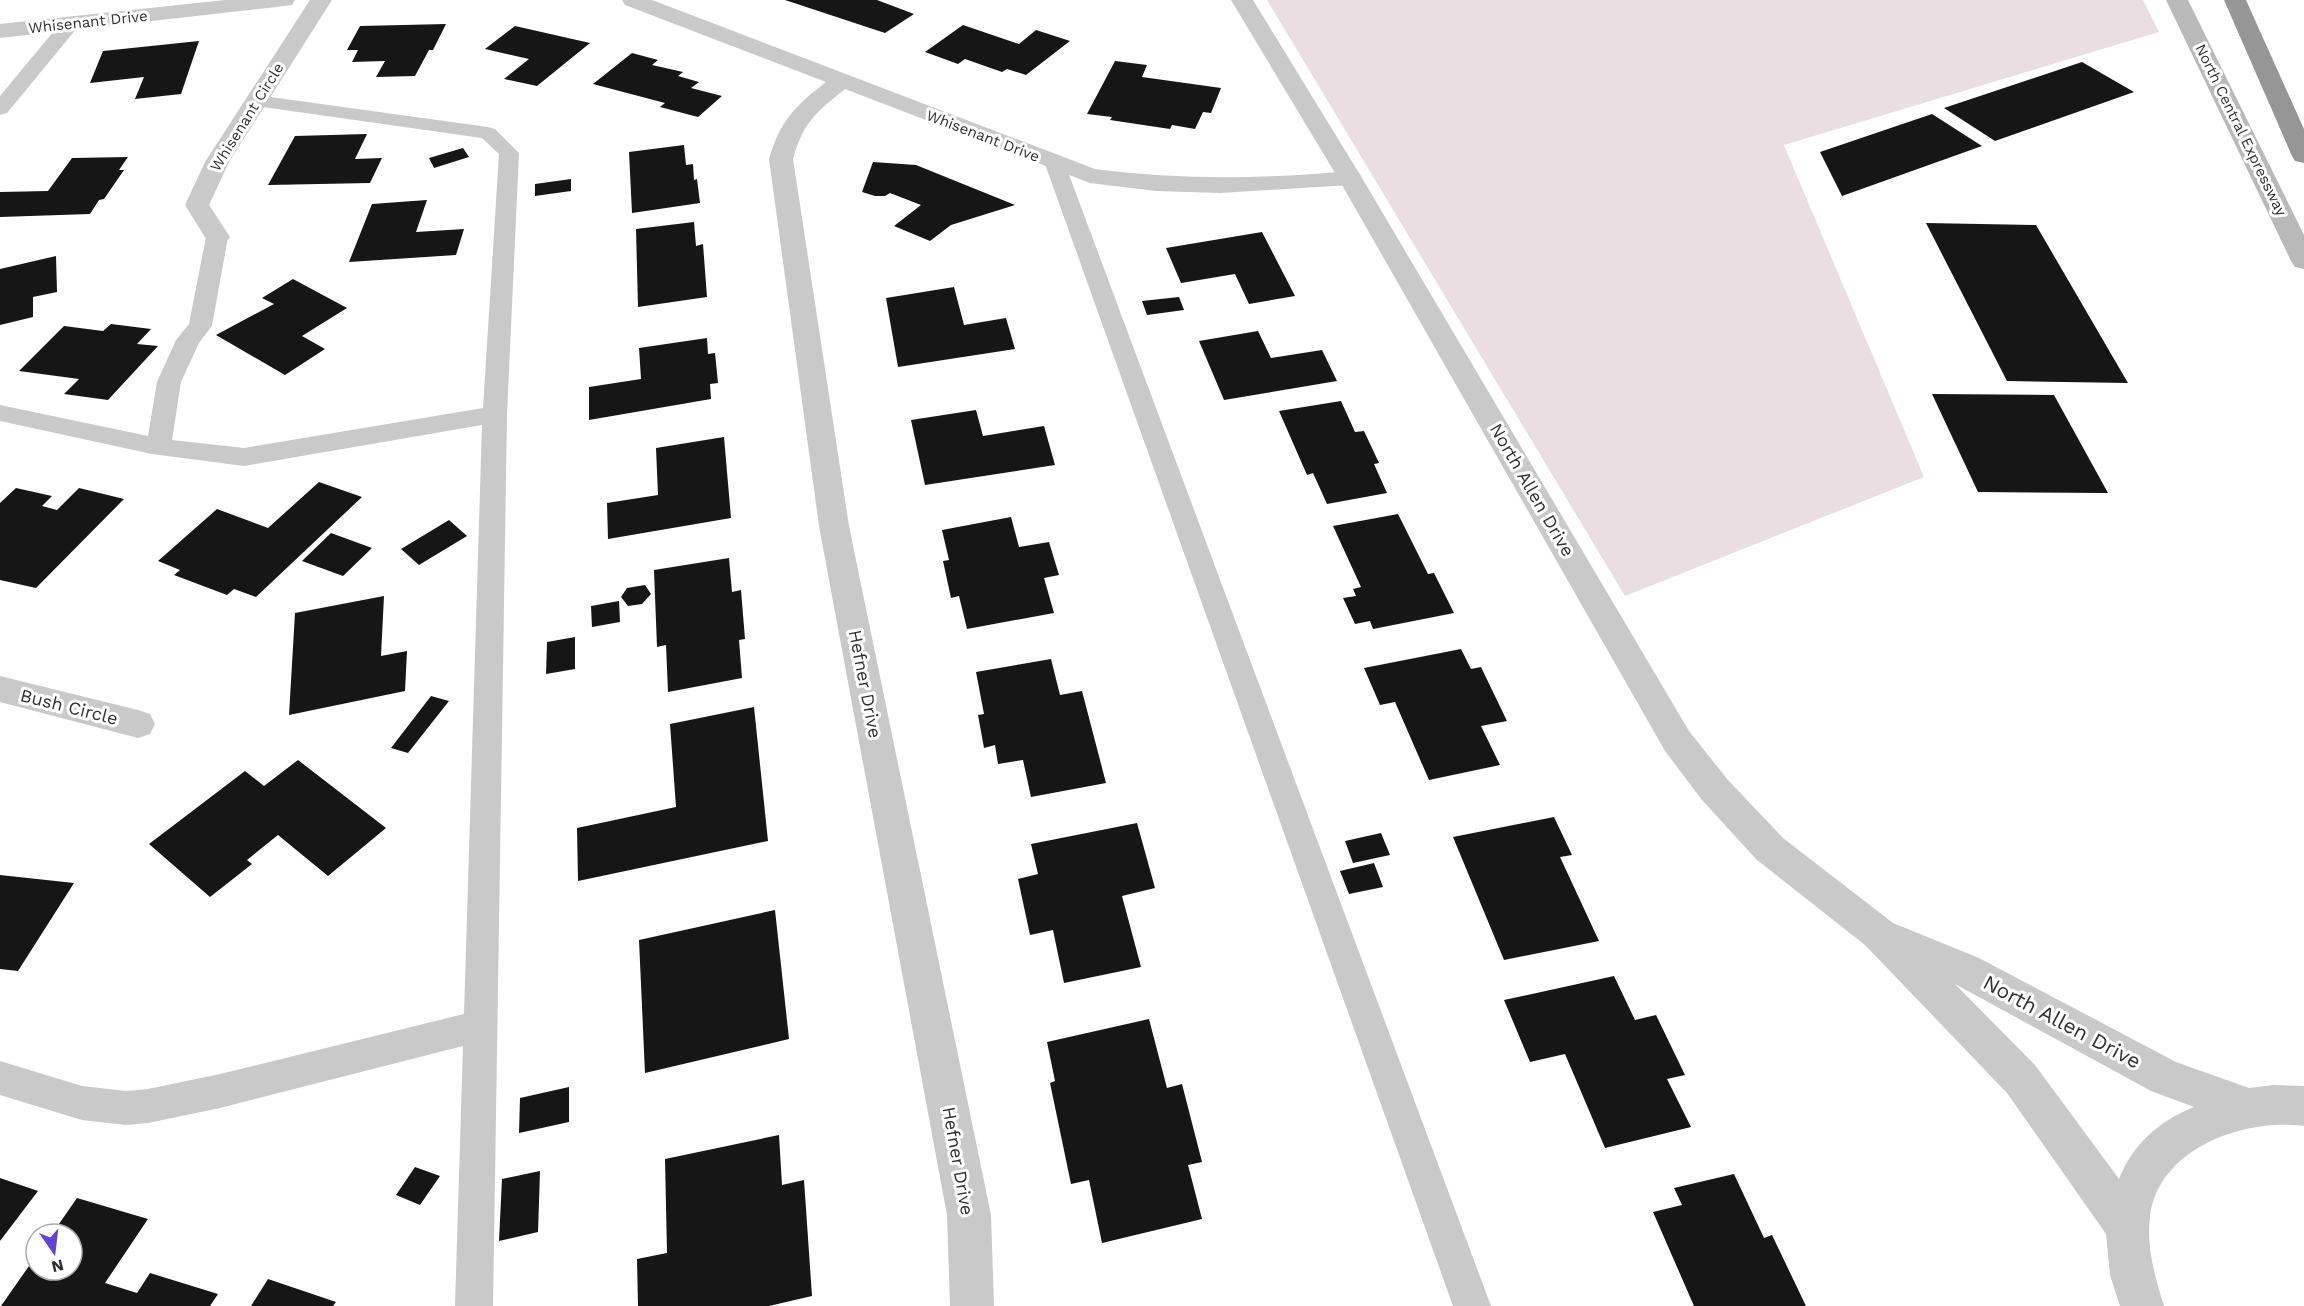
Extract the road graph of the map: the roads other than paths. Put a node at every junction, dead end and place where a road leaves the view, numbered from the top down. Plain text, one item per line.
1 (284, 0) edge
2 (321, 0) edge
3 (633, 0) edge
4 (1242, 0) edge
5 (2177, 0) edge
6 (2235, 0) edge
7 (70, 24) junction
8 (0, 31) edge
9 (840, 82) junction
10 (256, 101) junction
11 (0, 109) edge
12 (2304, 156) edge
13 (1055, 164) junction
14 (1350, 178) junction
15 (217, 237) joint
16 (2304, 261) edge
17 (0, 413) edge
18 (495, 414) junction
19 (159, 445) junction
20 (0, 689) edge
21 (138, 724) dead end
22 (1878, 933) junction
23 (480, 1026) junction
24 (0, 1078) edge
25 (2304, 1106) edge
26 (2247, 1107) junction
27 (2126, 1225) junction
28 (474, 1306) edge
29 (972, 1306) edge
30 (1472, 1306) edge
31 (2142, 1306) edge

1 - 7 street, Whisenant Drive
2 - 10 street, Whisenant Circle
3 - 9 street, Whisenant Drive
4 - 14 street, North Allen Drive
5 - 16 main road, North Central Expressway
6 - 12 highway
7 - 8 street, Whisenant Drive
7 - 11 lane
9 - 13 street, Whisenant Drive
9 - 29 street, Hefner Drive
10 - 15 street, Whisenant Circle
10 - 18 lane
13 - 14 street, Whisenant Drive
13 - 30 lane
14 - 22 street, North Allen Drive
15 - 19 lane
17 - 19 lane
18 - 19 lane
18 - 23 lane
20 - 21 street, Bush Circle
22 - 26 street, North Allen Drive
22 - 27 street, North Allen Drive
23 - 24 lane
23 - 28 lane
25 - 26 street
26 - 27 street
27 - 31 street

